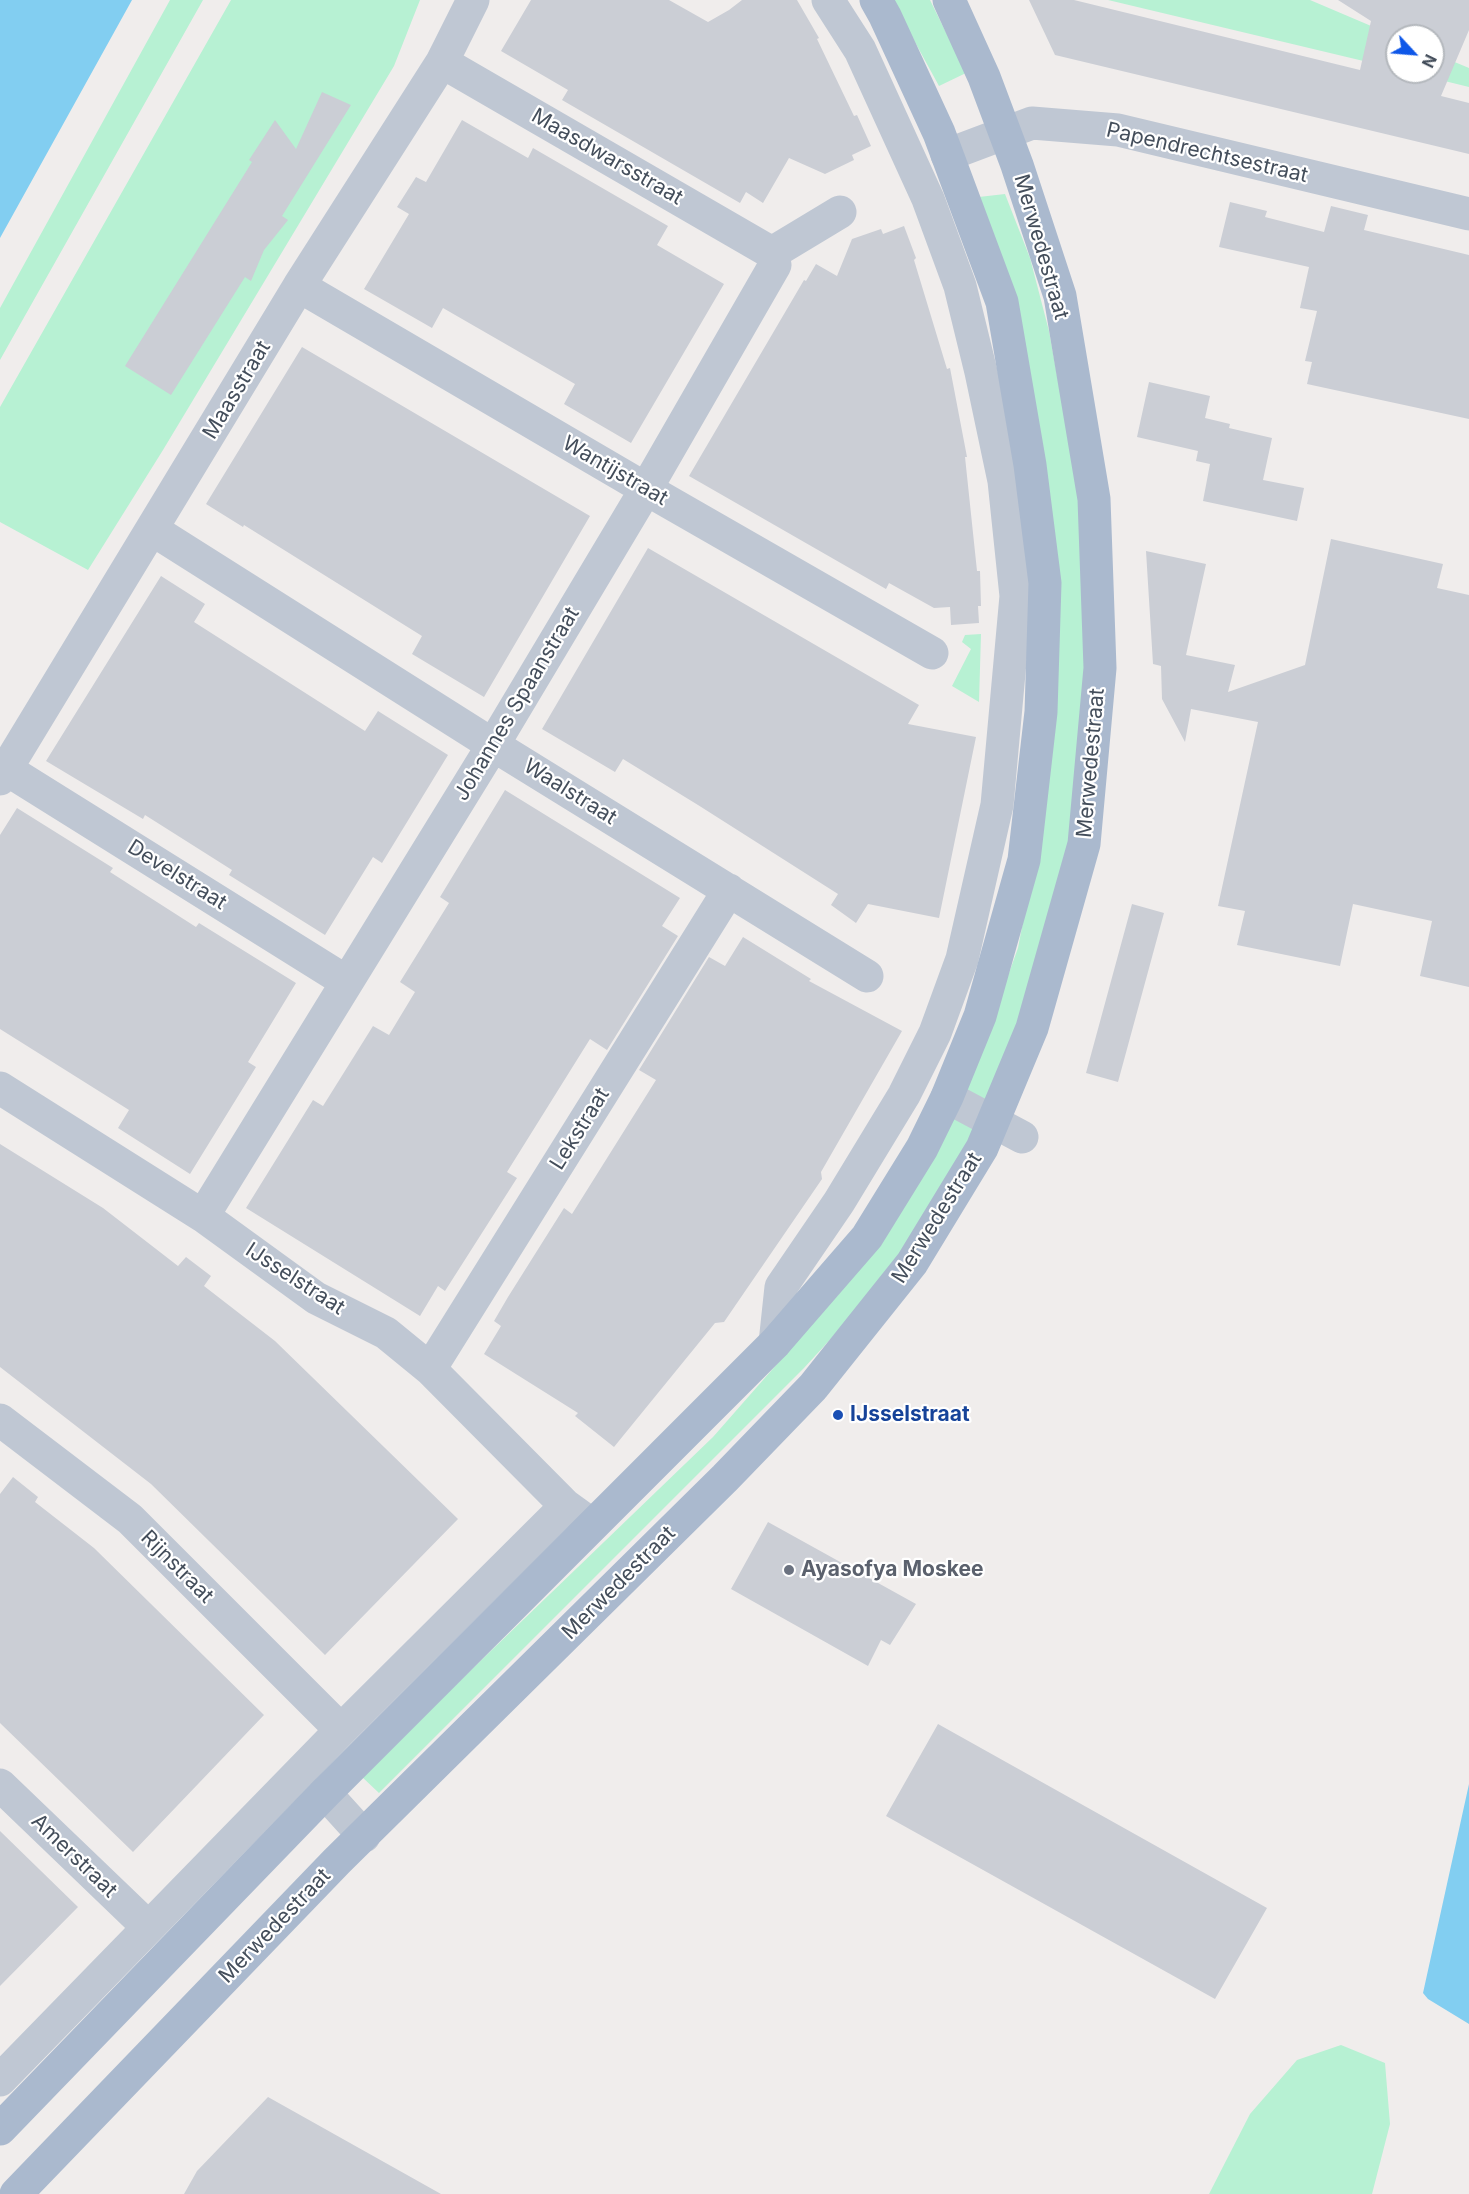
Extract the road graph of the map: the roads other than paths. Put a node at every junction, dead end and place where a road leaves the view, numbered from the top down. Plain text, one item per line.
1 (473, 0) edge
2 (828, 0) edge
3 (876, 0) edge
4 (949, 0) edge
5 (442, 62) junction
6 (1005, 133) junction
7 (947, 155) junction
8 (840, 212) dead end
9 (1469, 214) edge
10 (772, 253) junction
11 (299, 286) junction
12 (646, 489) junction
13 (153, 530) junction
14 (932, 653) dead end
15 (493, 745) junction
16 (3, 774) edge
17 (729, 890) junction
18 (867, 976) dead end
19 (347, 982) junction
20 (0, 1088) edge
21 (947, 1097) junction
22 (992, 1121) junction
23 (1022, 1137) dead end
24 (203, 1216) junction
25 (775, 1343) junction
26 (430, 1369) junction
27 (0, 1420) edge
28 (566, 1506) junction
29 (592, 1525) junction
30 (341, 1730) junction
31 (0, 1785) edge
32 (326, 1793) junction
33 (364, 1836) junction
34 (148, 1927) junction
35 (0, 2080) edge
36 (0, 2129) edge
37 (16, 2194) edge

1 - 5 street, Maasstraat
2 - 25 street
3 - 7 main road
4 - 6 main road, Merwedestraat
5 - 10 street, Maasdwarsstraat
5 - 11 street, Maasstraat
6 - 7 street, Papendrechtsestraat
6 - 9 street, Papendrechtsestraat
6 - 22 main road, Merwedestraat
7 - 21 main road
8 - 10 street
10 - 12 street, Johannes Spaanstraat
11 - 12 street, Wantijstraat
11 - 13 street, Maasstraat
12 - 14 street, Wantijstraat
12 - 15 street, Johannes Spaanstraat
13 - 15 street, Waalstraat
13 - 16 street, Maasstraat
15 - 17 street, Waalstraat
15 - 19 street, Johannes Spaanstraat
16 - 19 street, Develstraat
17 - 18 street, Waalstraat
17 - 26 street, Lekstraat
19 - 24 street, Johannes Spaanstraat
20 - 24 street, IJsselstraat
21 - 22 street
21 - 25 main road
22 - 23 street
22 - 33 main road, Merwedestraat
24 - 26 street, IJsselstraat
25 - 29 main road
26 - 28 street, IJsselstraat
27 - 30 street, Rijnstraat
28 - 29 street, IJsselstraat
28 - 30 street
29 - 32 main road
30 - 34 street
31 - 34 street, Amerstraat
32 - 33 street
32 - 36 main road
33 - 37 main road, Merwedestraat
34 - 35 street

